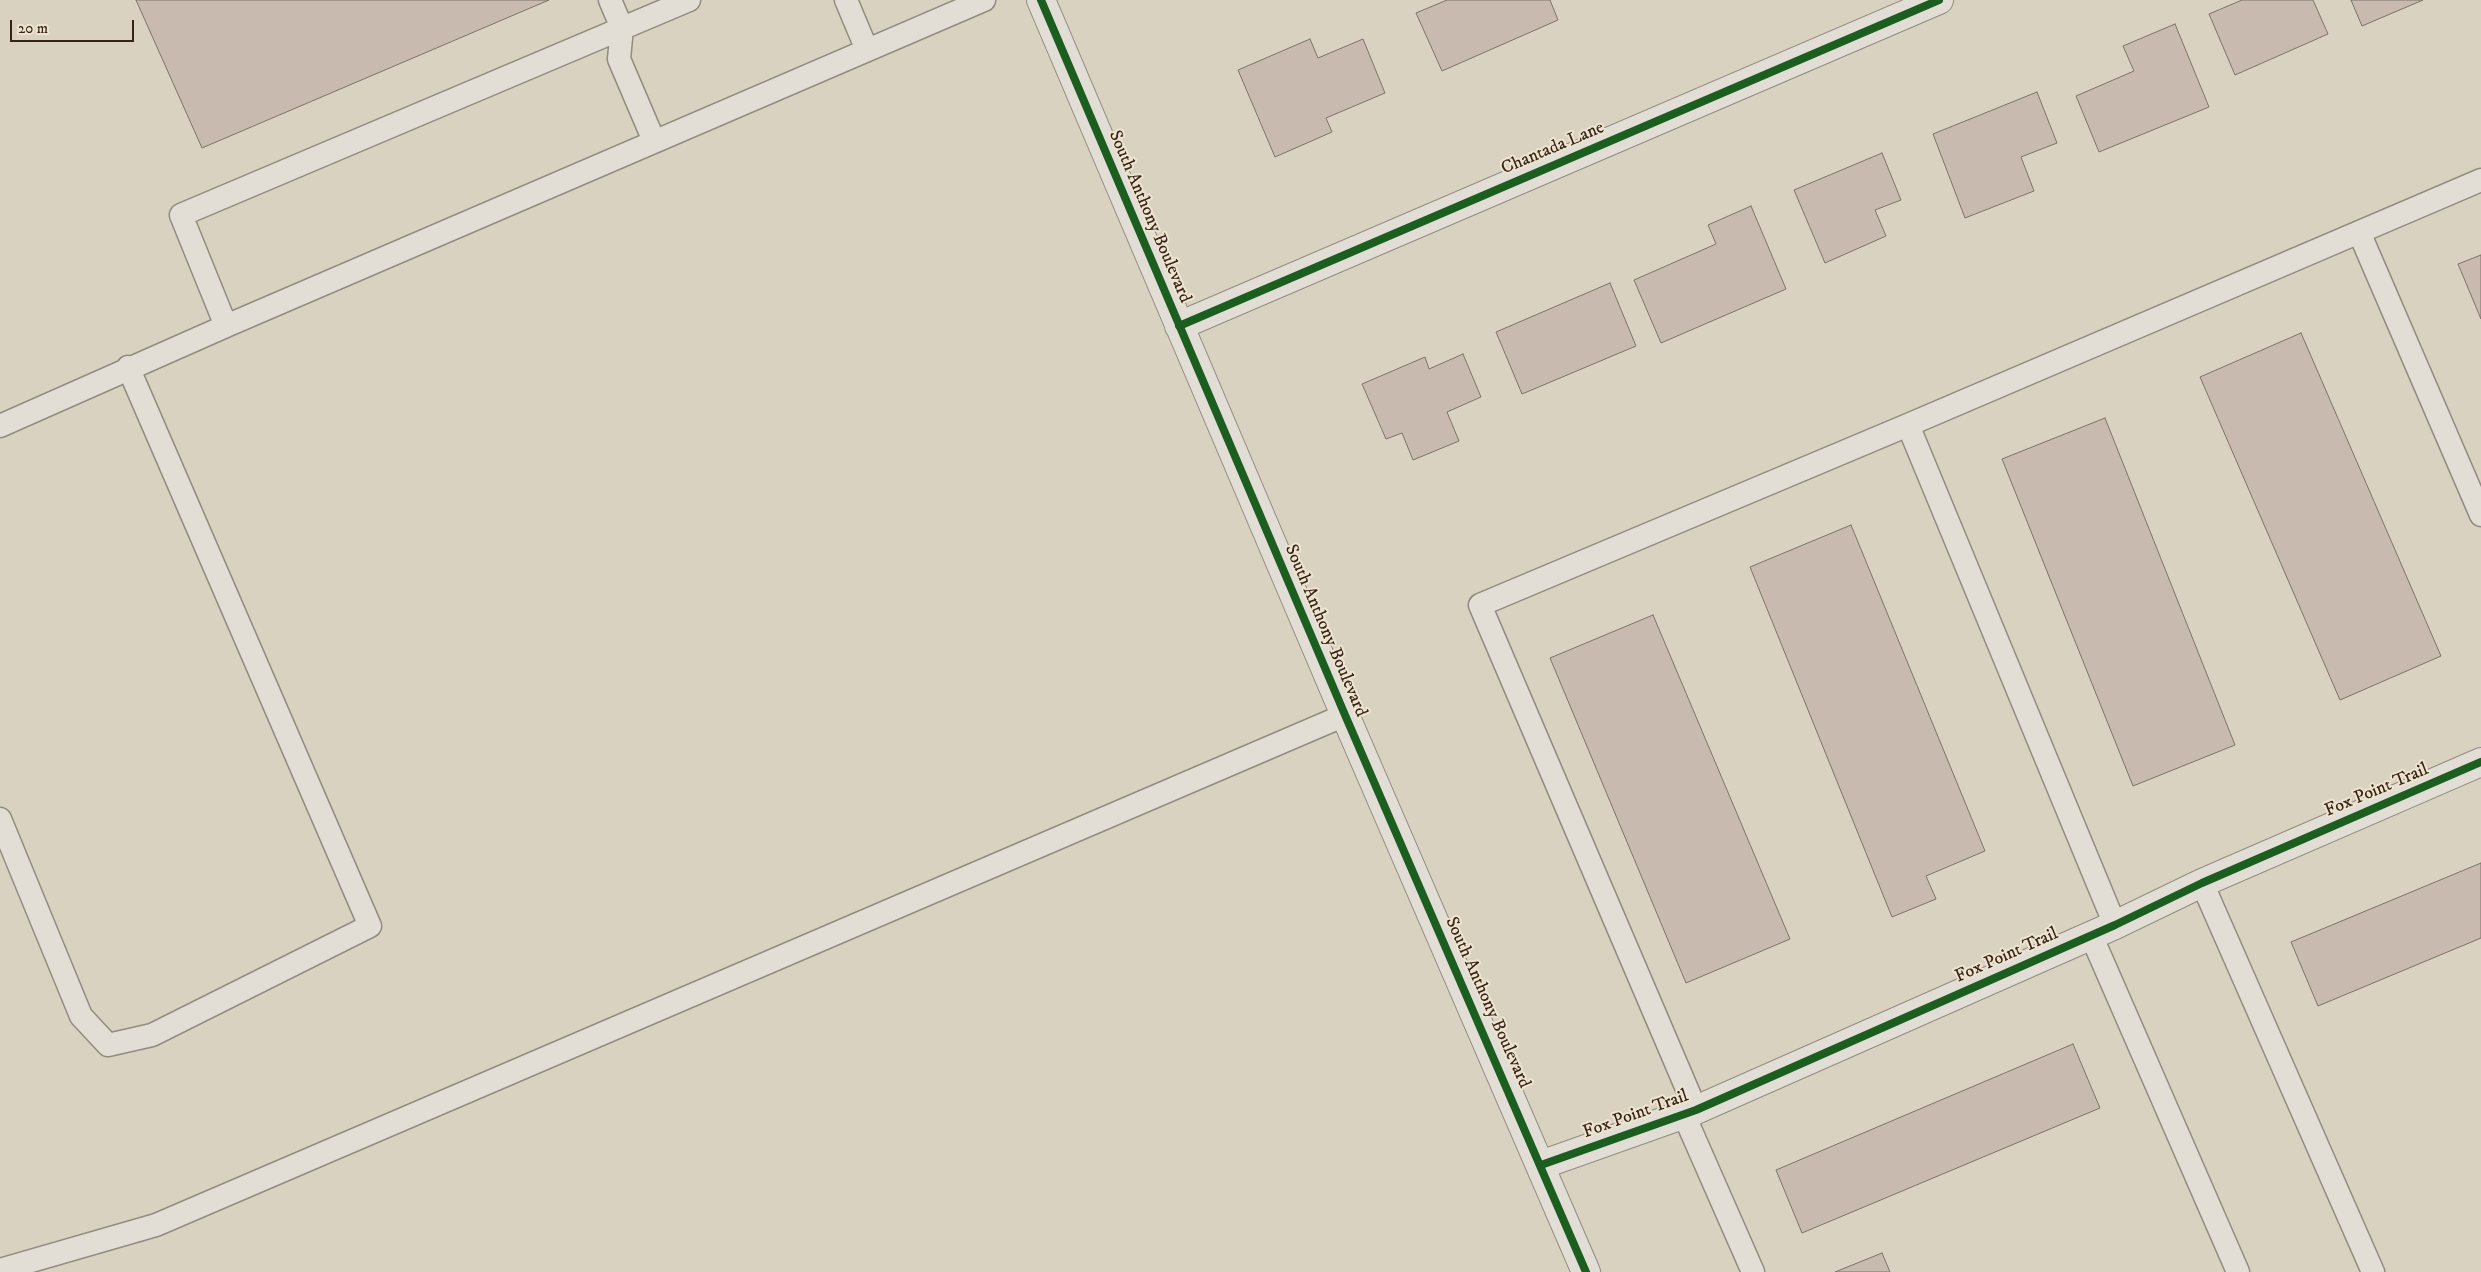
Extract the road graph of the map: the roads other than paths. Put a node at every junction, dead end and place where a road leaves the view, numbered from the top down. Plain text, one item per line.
1 (610, 0) edge
2 (689, 0) edge
3 (846, 0) edge
4 (984, 0) edge
5 (1041, 0) edge
6 (1939, 0) edge
7 (622, 28) junction
8 (867, 50) junction
9 (654, 141) junction
10 (2481, 180) edge
11 (2359, 232) junction
12 (226, 326) junction
13 (1179, 326) junction
14 (128, 367) junction
15 (0, 426) edge
16 (1908, 426) junction
17 (2481, 516) edge
18 (1345, 715) junction
19 (2481, 762) edge
20 (0, 819) edge
21 (2202, 883) junction
22 (2103, 930) junction
23 (1690, 1113) junction
24 (1541, 1165) junction
25 (0, 1270) edge
26 (1586, 1272) edge
27 (1753, 1272) edge
28 (2238, 1272) edge
29 (2373, 1272) edge

1 - 7 lane
2 - 7 lane
3 - 8 lane
4 - 8 lane
5 - 13 street, South Anthony Boulevard
6 - 13 street, Chantada Lane
7 - 9 lane
7 - 12 lane
8 - 9 lane
9 - 12 lane
10 - 11 lane
11 - 16 lane
11 - 17 lane
12 - 14 lane
13 - 18 street, South Anthony Boulevard
14 - 15 lane
14 - 20 lane
16 - 22 lane
16 - 23 lane
18 - 24 street, South Anthony Boulevard
18 - 25 lane
19 - 21 street, Fox Point Trail
21 - 22 street, Fox Point Trail
21 - 29 lane
22 - 23 street, Fox Point Trail
22 - 28 lane
23 - 24 street, Fox Point Trail
23 - 27 lane
24 - 26 street, South Anthony Boulevard

